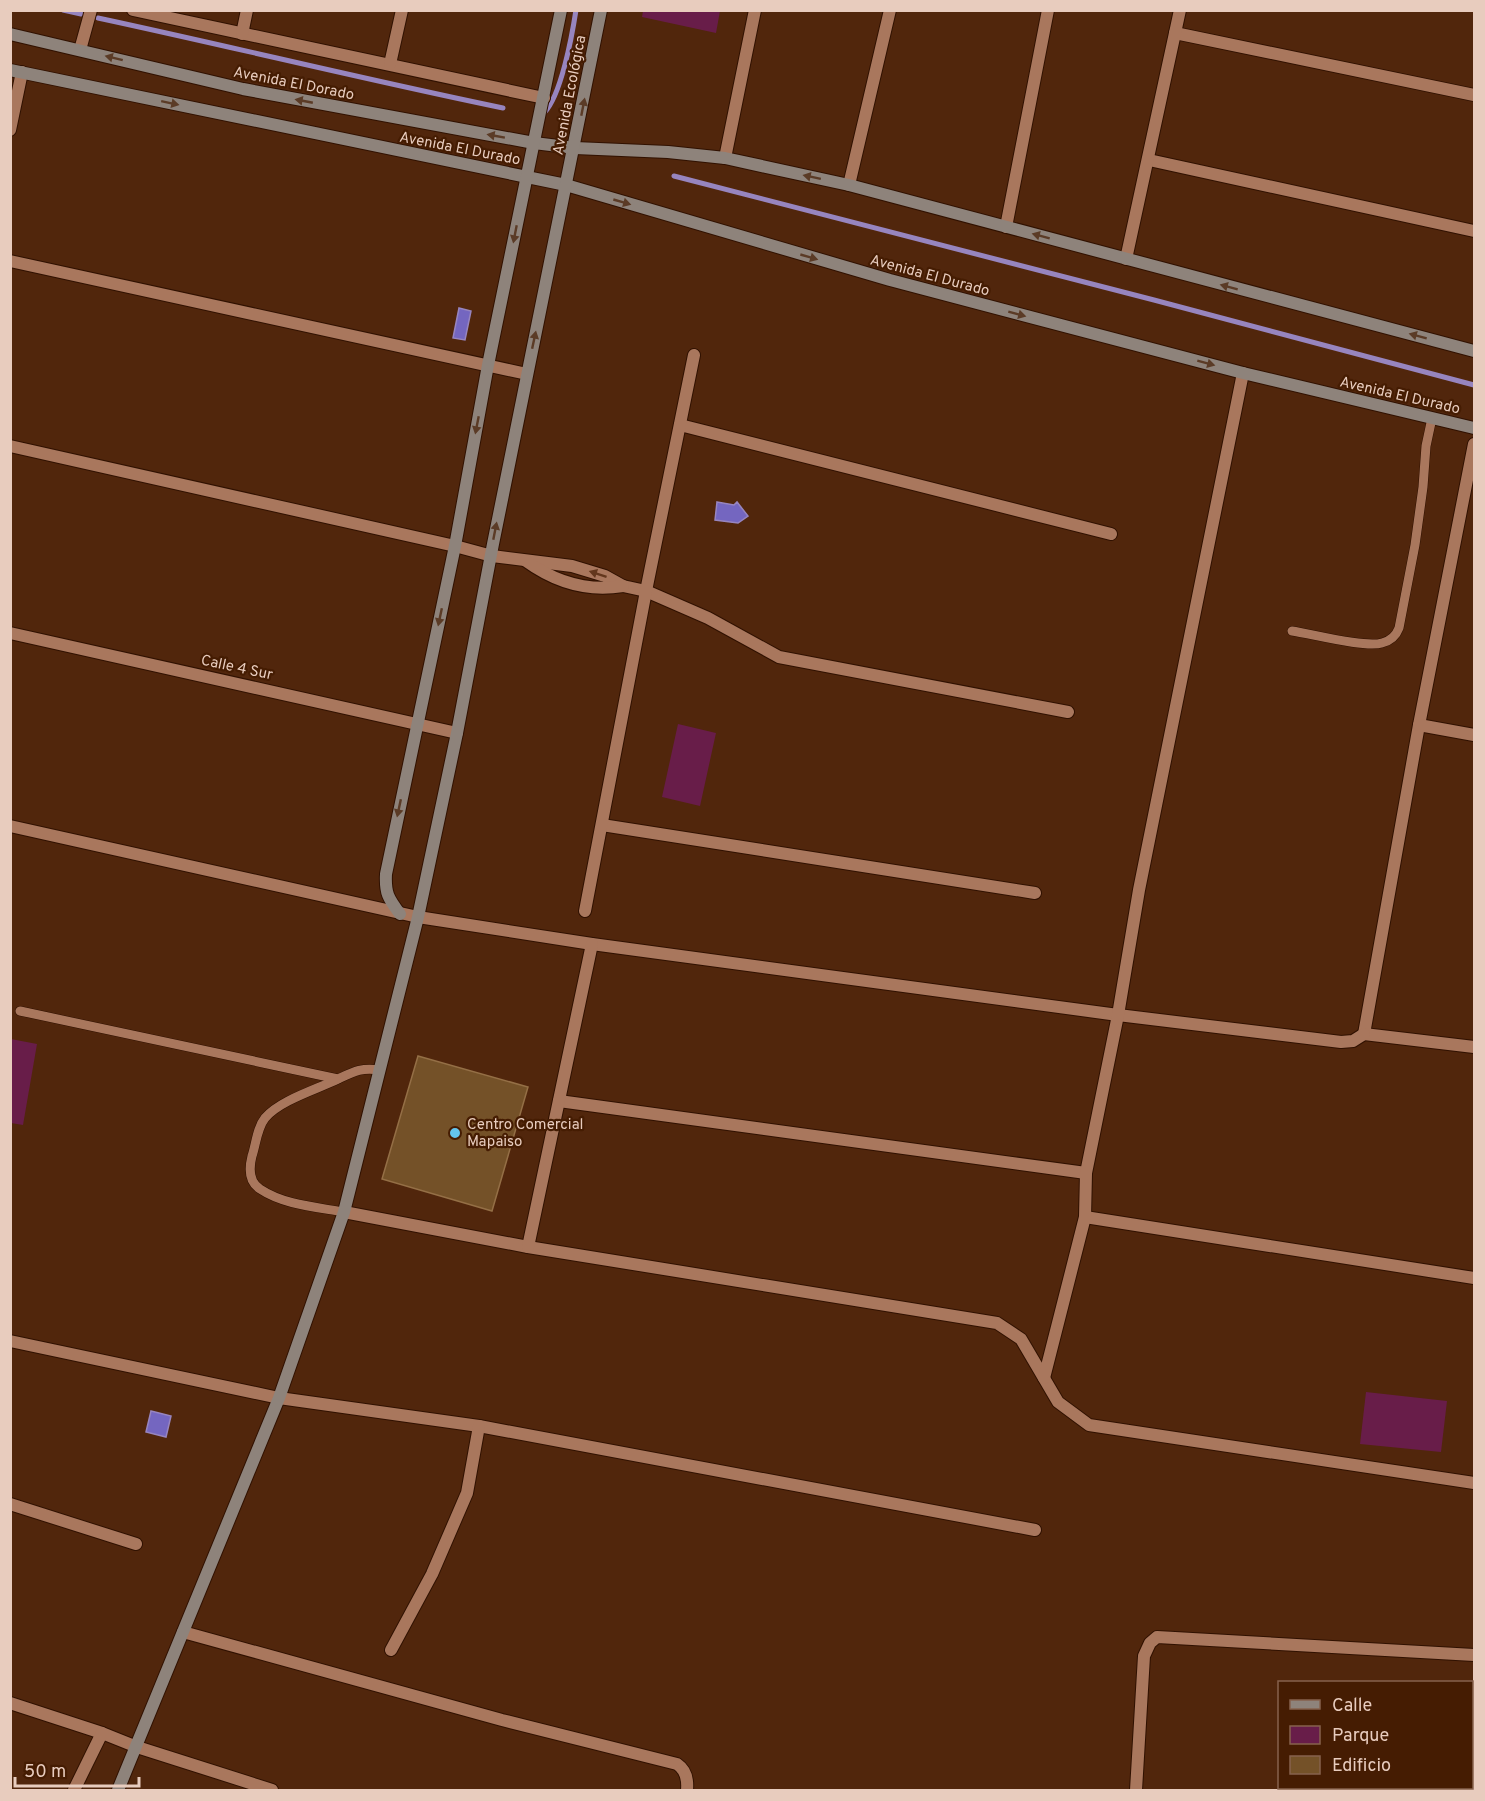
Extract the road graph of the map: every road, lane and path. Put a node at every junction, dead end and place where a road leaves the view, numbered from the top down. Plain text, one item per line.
1 (91, 10) edge
2 (133, 10) edge
3 (247, 10) edge
4 (402, 10) edge
5 (561, 10) edge
6 (601, 10) edge
7 (756, 10) edge
8 (890, 10) edge
9 (1048, 10) edge
10 (1180, 10) edge
11 (1175, 33) junction
12 (10, 34) edge
13 (242, 34) junction
14 (80, 50) junction
15 (390, 64) junction
16 (16, 71) edge
17 (1474, 95) edge
18 (544, 98) junction
19 (10, 130) edge
20 (534, 143) junction
21 (575, 148) junction
22 (725, 158) junction
23 (1149, 160) junction
24 (526, 177) junction
25 (566, 185) junction
26 (849, 185) junction
27 (1006, 227) junction
28 (1474, 231) edge
29 (1126, 259) junction
30 (10, 261) edge
31 (1474, 351) edge
32 (694, 355) dead end
33 (488, 365) junction
34 (1243, 372) junction
35 (527, 374) junction
36 (1432, 418) junction
37 (680, 424) junction
38 (1474, 428) edge
39 (1474, 444) edge
40 (10, 446) edge
41 (1111, 534) dead end
42 (455, 546) junction
43 (492, 556) junction
44 (646, 591) junction
45 (1292, 631) dead end
46 (10, 633) edge
47 (1068, 712) dead end
48 (417, 723) junction
49 (1419, 725) junction
50 (457, 733) junction
51 (1474, 735) edge
52 (602, 825) junction
53 (10, 826) edge
54 (1035, 892) dead end
55 (585, 911) dead end
56 (400, 914) junction
57 (418, 917) junction
58 (592, 944) junction
59 (20, 1011) dead end
60 (1118, 1015) junction
61 (1364, 1034) junction
62 (1474, 1047) edge
63 (379, 1070) junction
64 (338, 1079) junction
65 (559, 1101) junction
66 (1086, 1173) junction
67 (344, 1212) junction
68 (1085, 1217) junction
69 (528, 1247) junction
70 (1474, 1278) edge
71 (10, 1341) edge
72 (1044, 1378) junction
73 (279, 1398) junction
74 (479, 1426) junction
75 (1474, 1483) edge
76 (10, 1504) edge
77 (1035, 1530) dead end
78 (136, 1544) dead end
79 (183, 1632) junction
80 (391, 1650) dead end
81 (1474, 1655) edge
82 (10, 1703) edge
83 (102, 1733) junction
84 (137, 1747) junction
85 (74, 1791) edge
86 (118, 1791) edge
87 (272, 1791) edge
88 (687, 1791) edge
89 (1136, 1791) edge

1 - 14 street
2 - 13 street
3 - 13 street
4 - 15 street
5 - 18 main road, Avenida Ecológica
21 -> 6 main road, Avenida Ecológica
7 - 22 street
8 - 26 street
9 - 27 street
10 - 11 street
11 - 17 street
11 - 23 street
12 - 14 main road, Avenida El Dorado
13 - 15 street
20 -> 14 main road, Avenida El Dorado
15 - 18 street
16 - 19 street
16 -> 24 main road, Avenida El Durado
18 - 20 main road, Avenida Ecológica
20 - 21 main road, Avenida El Dorado
20 - 24 main road, Avenida Ecológica
21 - 22 main road
21 - 25 main road, Avenida Ecológica
26 -> 22 main road
23 - 28 street
23 - 29 street
24 - 25 main road, Avenida El Durado
24 -> 33 main road, Avenida Ecológica
25 -> 34 main road, Avenida El Durado
35 -> 25 main road, Avenida Ecológica
26 - 27 main road
29 -> 27 main road
31 -> 29 main road
30 - 33 street
32 - 37 street
33 - 35 street
33 -> 42 main road, Avenida Ecológica
34 - 36 main road, Avenida El Durado
34 - 60 street
43 -> 35 main road, Avenida Ecológica
36 - 38 main road, Avenida El Durado
36 - 45 lane
37 - 41 street
37 - 44 street
39 - 49 street
40 - 42 street
42 - 43 street
42 -> 48 main road, Avenida Ecológica
43 - 44 street
43 - 50 main road, Avenida Ecológica
44 - 47 street
44 - 52 street
46 - 48 street, Calle 4 Sur
48 - 50 street, Calle 4 Sur
48 -> 56 main road, Avenida Ecológica
49 - 51 street
49 - 61 street
50 - 57 main road, Avenida Ecológica
52 - 54 street
52 - 55 street
53 - 56 street
56 - 57 street
57 - 58 street
57 - 63 main road, Avenida Ecológica
58 - 60 street
58 - 65 street
59 - 64 lane
60 - 61 street
60 - 66 street
61 - 62 street
63 - 64 lane
63 - 67 main road, Avenida Ecológica
64 - 67 lane
65 - 66 street
65 - 69 street
66 - 68 street
67 - 69 street
67 - 73 main road, Avenida Ecológica
68 - 70 street
68 - 72 street
69 - 72 street
71 - 73 street
72 - 75 street
73 - 74 street
73 - 79 main road, Avenida Ecológica
74 - 77 street
74 - 80 street
76 - 78 street
79 - 84 main road, Avenida Ecológica
79 - 88 street
81 - 89 street
82 - 83 street
83 - 84 street
83 - 85 street
84 - 86 main road, Avenida Ecológica
84 - 87 street

